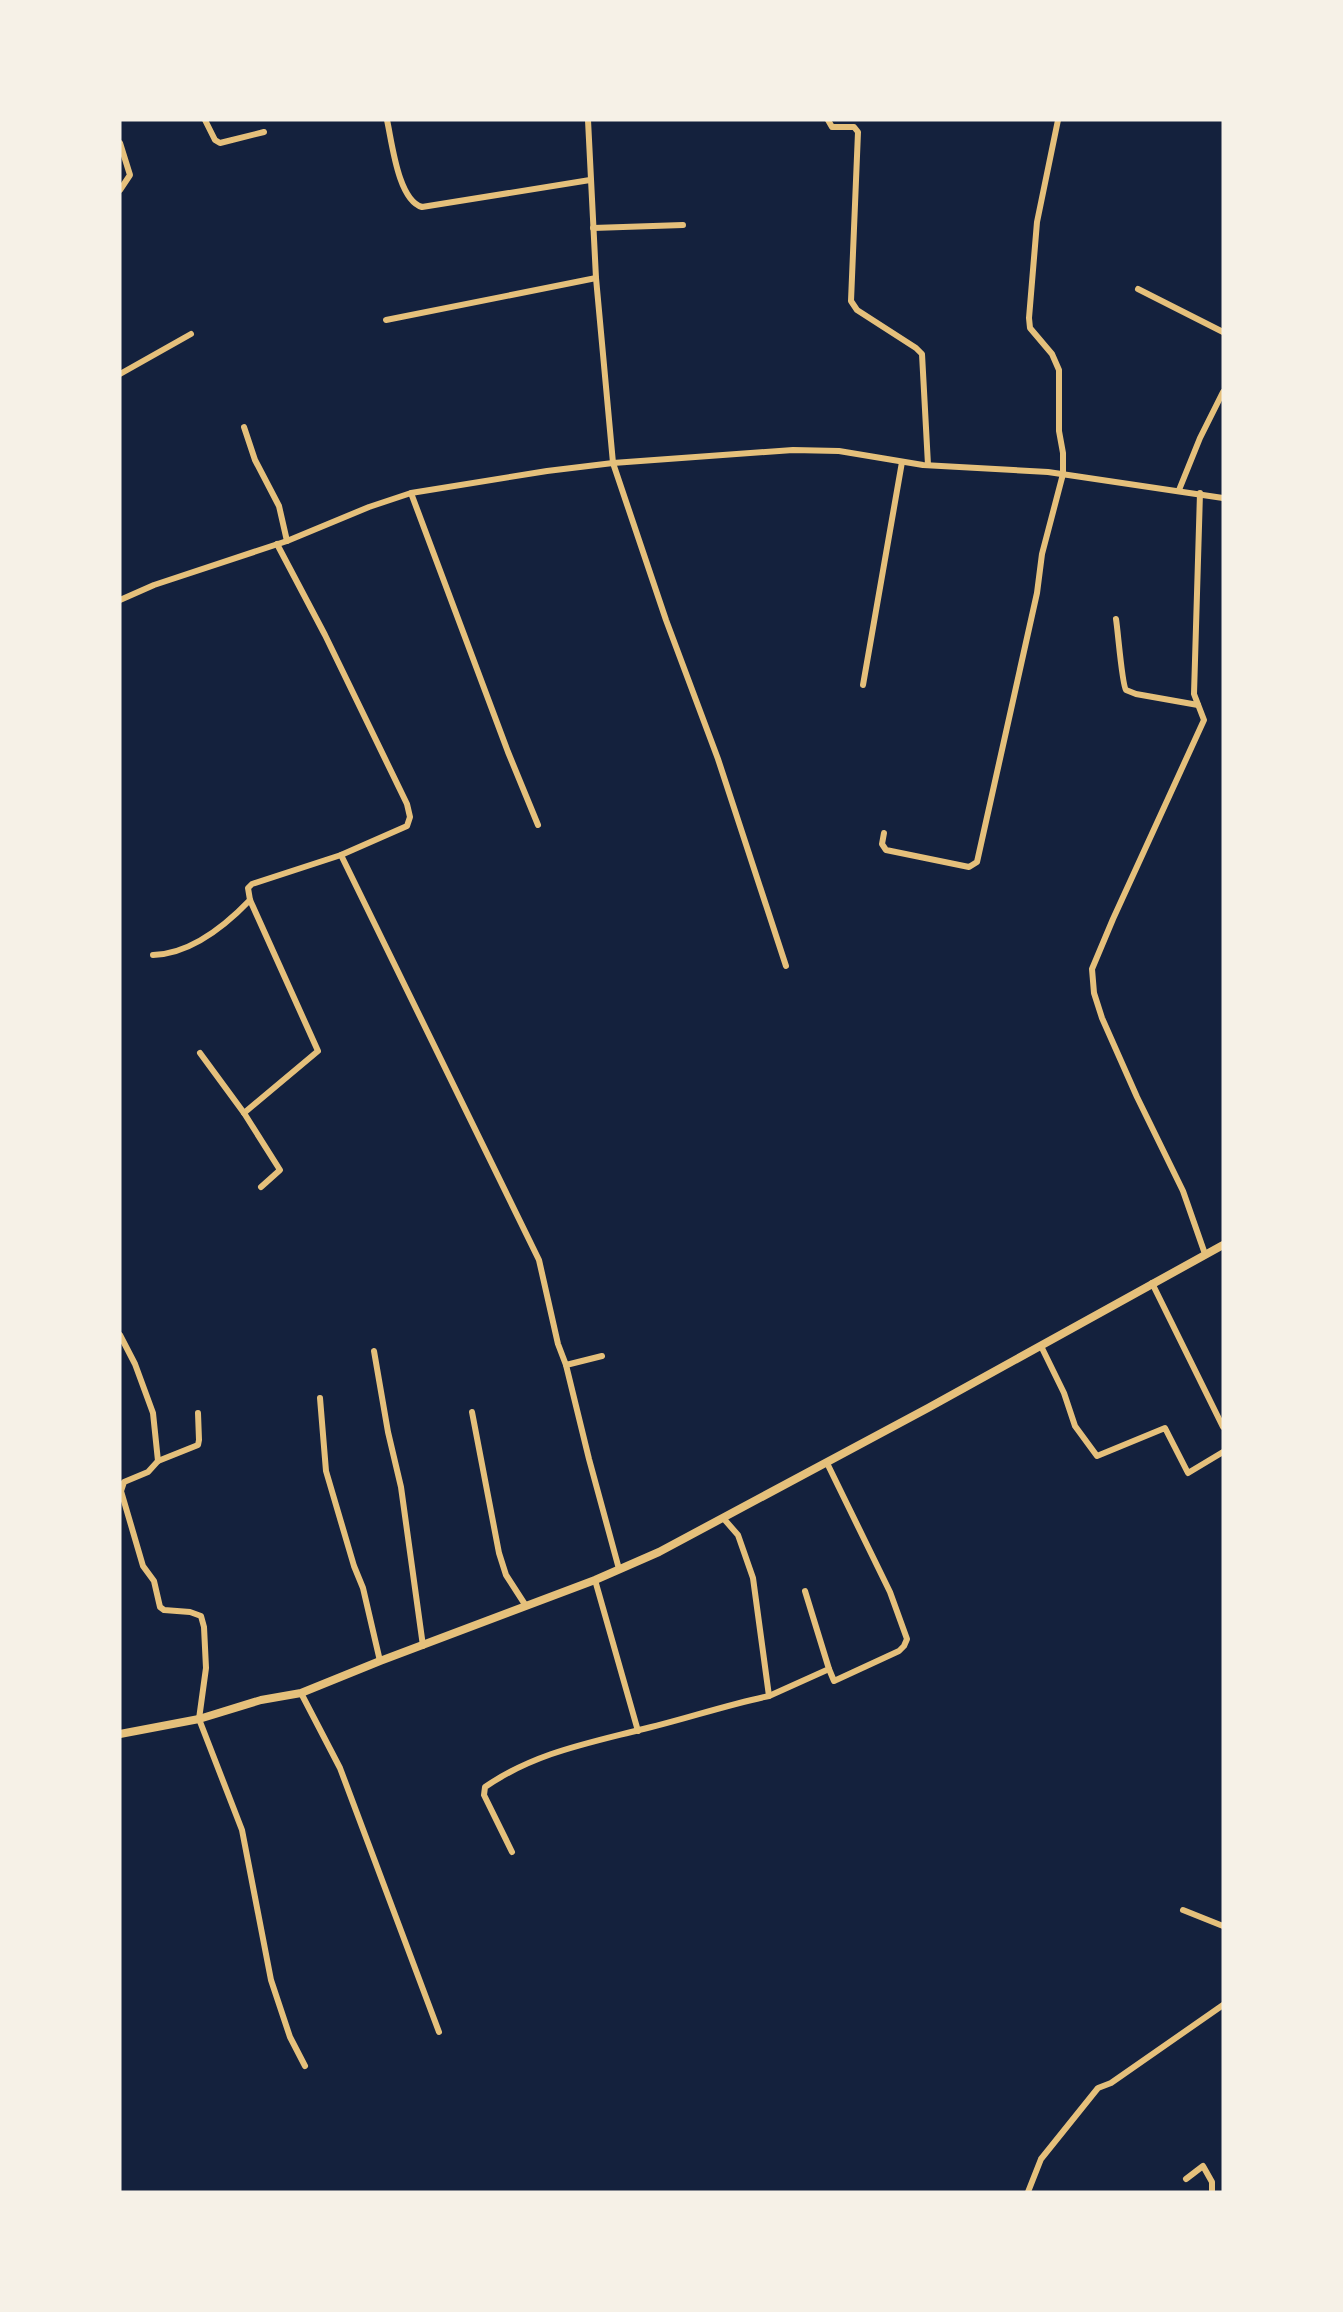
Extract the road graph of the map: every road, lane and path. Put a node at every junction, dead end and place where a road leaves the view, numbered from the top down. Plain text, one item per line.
1 (206, 120) edge
2 (387, 120) edge
3 (588, 120) edge
4 (828, 120) edge
5 (1058, 120) edge
6 (264, 132) dead end
7 (120, 143) edge
8 (590, 180) junction
9 (120, 190) edge
10 (683, 225) dead end
11 (593, 228) junction
12 (596, 278) junction
13 (1138, 289) dead end
14 (386, 320) dead end
15 (1223, 332) edge
16 (191, 334) dead end
17 (120, 374) edge
18 (1223, 392) edge
19 (244, 427) dead end
20 (902, 462) junction
21 (613, 463) junction
22 (928, 465) junction
23 (1063, 474) junction
24 (1179, 490) junction
25 (411, 493) junction
26 (1200, 493) junction
27 (1223, 498) edge
28 (287, 541) junction
29 (277, 544) junction
30 (120, 600) edge
31 (1116, 619) dead end
32 (863, 685) dead end
33 (1199, 705) junction
34 (538, 825) dead end
35 (884, 833) dead end
36 (341, 855) junction
37 (250, 900) junction
38 (153, 955) dead end
39 (786, 966) dead end
40 (200, 1053) dead end
41 (244, 1113) junction
42 (261, 1187) dead end
43 (1223, 1245) edge
44 (1205, 1254) junction
45 (1152, 1282) junction
46 (120, 1335) edge
47 (1041, 1346) junction
48 (374, 1351) dead end
49 (602, 1356) dead end
50 (566, 1365) junction
51 (320, 1398) dead end
52 (472, 1412) dead end
53 (198, 1413) dead end
54 (1223, 1427) edge
55 (1223, 1452) edge
56 (158, 1461) junction
57 (827, 1463) junction
58 (724, 1519) junction
59 (620, 1569) junction
60 (595, 1580) junction
61 (805, 1591) dead end
62 (526, 1606) junction
63 (423, 1646) junction
64 (380, 1661) junction
65 (830, 1669) junction
66 (301, 1693) junction
67 (769, 1696) junction
68 (199, 1719) junction
69 (638, 1731) junction
70 (120, 1734) edge
71 (512, 1852) dead end
72 (1184, 1910) dead end
73 (1223, 1926) edge
74 (1223, 2006) edge
75 (439, 2032) dead end
76 (305, 2066) dead end
77 (1186, 2179) dead end
78 (1028, 2192) edge
79 (1212, 2192) edge

1 - 6 street
2 - 8 street
3 - 8 street
4 - 22 street
5 - 23 street
7 - 9 street
8 - 11 street
10 - 11 street
11 - 12 street
12 - 14 street
12 - 21 street
13 - 15 street
16 - 17 street
18 - 24 street
19 - 28 street
20 - 21 street
20 - 22 street
20 - 32 street
21 - 25 street
21 - 39 street
22 - 23 street
23 - 24 street
23 - 35 street
24 - 26 street
25 - 28 street
25 - 34 street
26 - 27 street
26 - 33 street
28 - 29 street
29 - 30 street
29 - 36 street
31 - 33 street
33 - 44 street
36 - 37 street
36 - 50 street
37 - 38 street
37 - 41 street
40 - 41 street
41 - 42 street
43 - 44 street
44 - 45 street
45 - 47 street
45 - 54 street
46 - 56 street
47 - 55 street
47 - 57 street
48 - 63 street
49 - 50 street
50 - 59 street
51 - 64 street
52 - 62 street
53 - 56 street
56 - 68 street
57 - 58 street
57 - 65 street
58 - 59 street
58 - 67 street
59 - 60 street
60 - 62 street
60 - 69 street
61 - 65 street
62 - 63 street
63 - 64 street
64 - 66 street
65 - 67 street
66 - 68 street
66 - 75 street
67 - 69 street
68 - 70 street
68 - 76 street
69 - 71 street
72 - 73 street
74 - 78 street
77 - 79 street

